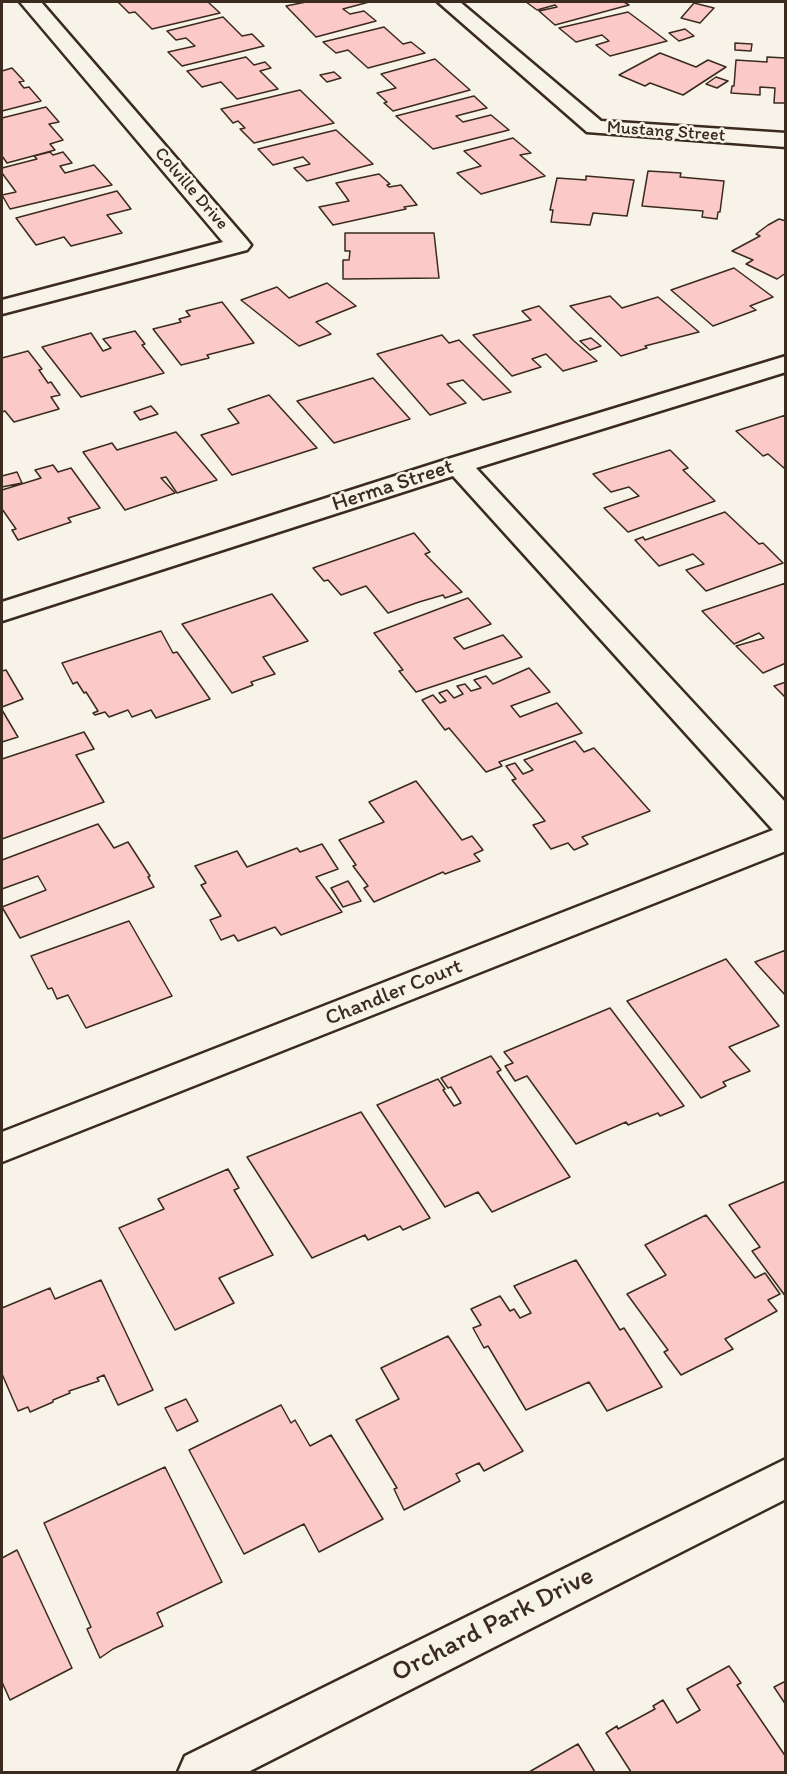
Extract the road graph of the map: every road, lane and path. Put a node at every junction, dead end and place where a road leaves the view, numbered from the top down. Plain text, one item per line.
1 (30, 2) edge
2 (448, 2) edge
3 (786, 140) edge
4 (2, 307) edge
5 (786, 364) edge
6 (458, 465) junction
7 (2, 612) edge
8 (786, 825) edge
9 (786, 838) edge
10 (2, 1147) edge
11 (786, 1478) edge
12 (201, 1773) edge

1 - 4 street, Colville Drive
2 - 3 street, Mustang Street
5 - 6 street, Herma Street
6 - 7 street, Herma Street
6 - 8 street
9 - 10 street, Chandler Court
11 - 12 street, Orchard Park Drive

